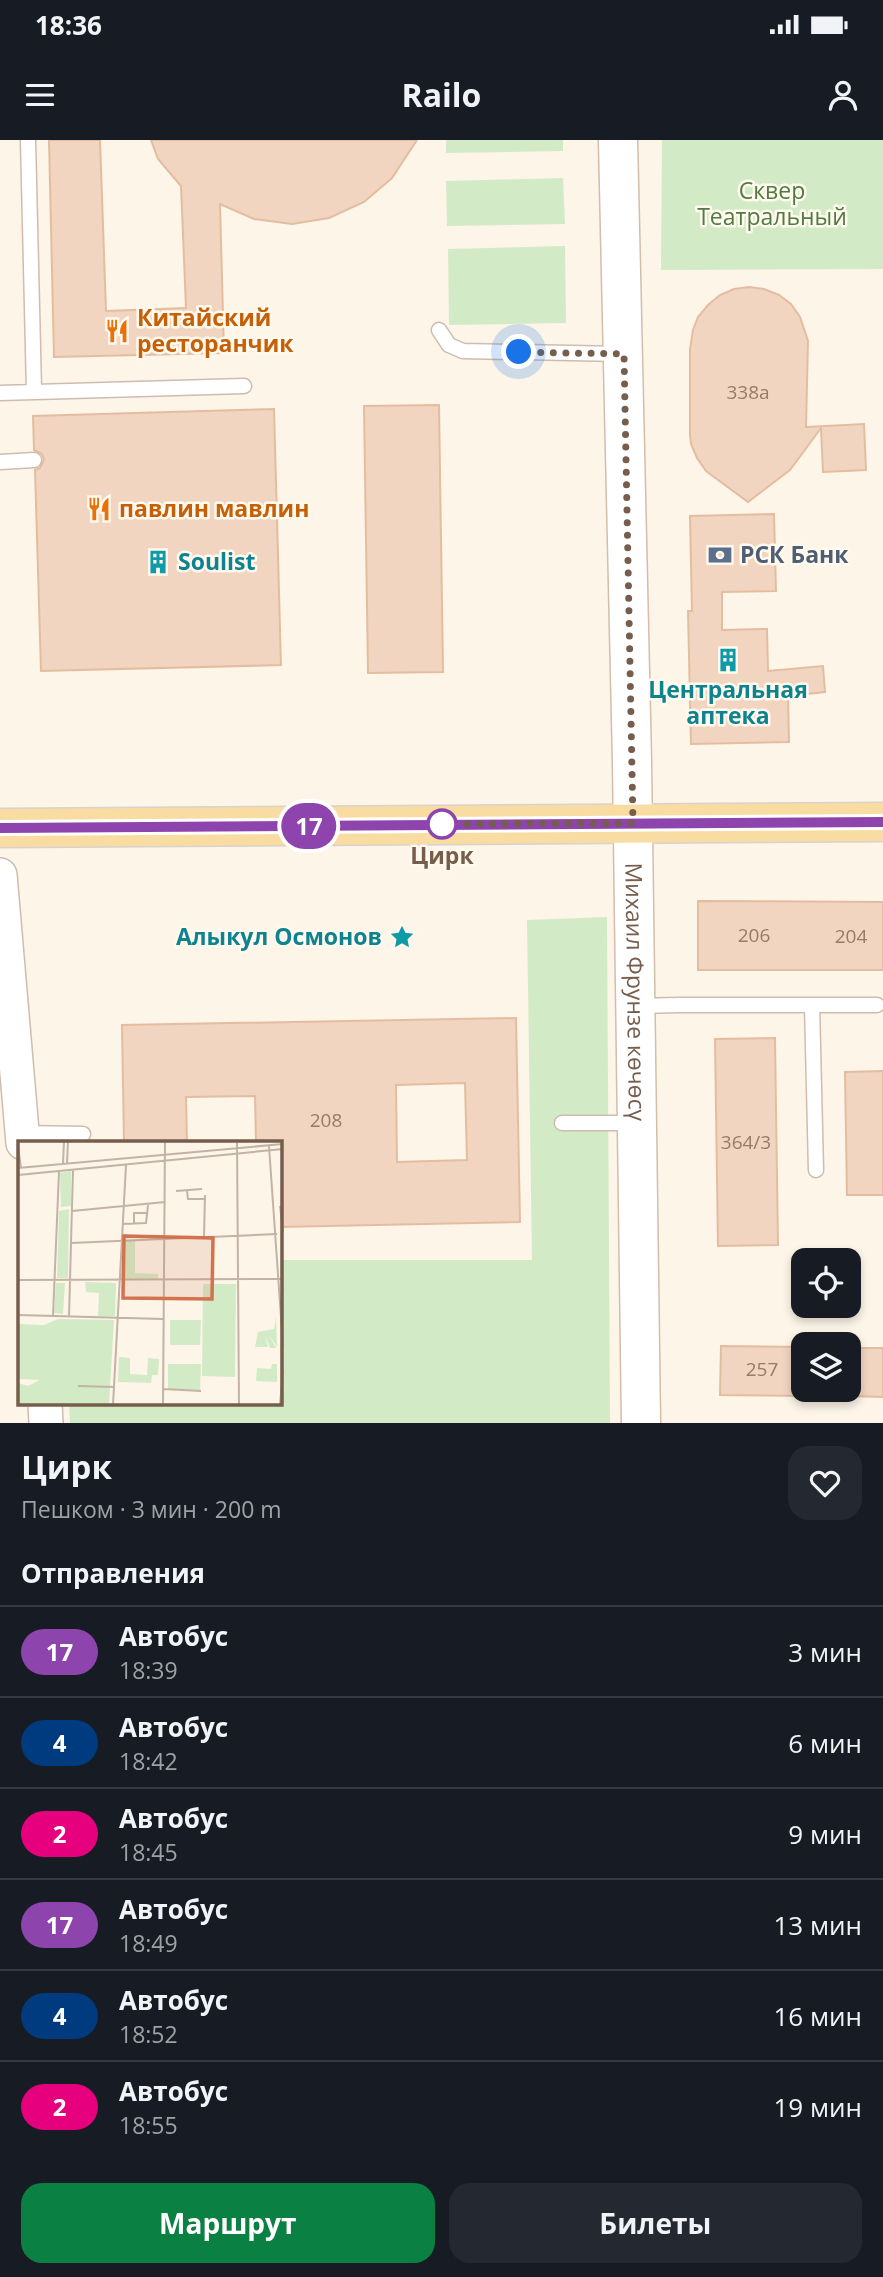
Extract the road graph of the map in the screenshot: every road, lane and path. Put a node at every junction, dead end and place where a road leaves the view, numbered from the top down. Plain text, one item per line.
1 (28, 140) edge
2 (618, 140) edge
3 (439, 330) dead end
4 (624, 354) junction
5 (244, 386) dead end
6 (34, 391) junction
7 (0, 393) edge
8 (34, 460) dead end
9 (0, 462) edge
10 (883, 822) edge
11 (633, 823) junction
12 (0, 828) edge
13 (0, 875) edge
14 (812, 1005) junction
15 (877, 1005) dead end
16 (634, 1007) junction
17 (562, 1123) dead end
18 (636, 1123) junction
19 (83, 1134) dead end
20 (22, 1138) edge
21 (816, 1170) dead end
22 (641, 1423) edge

1 - 6 lane
2 - 4 main road, Михаил Фрунзе көчөсү
3 - 4 lane
4 - 11 main road, Михаил Фрунзе көчөсү
5 - 6 lane
6 - 7 lane
8 - 9 lane
10 - 11 main road
11 - 12 main road
11 - 16 main road, Михаил Фрунзе көчөсү
13 - 20 street
14 - 15 lane
14 - 16 lane
14 - 21 lane
16 - 18 main road, Михаил Фрунзе көчөсү
17 - 18 lane
18 - 22 main road, Михаил Фрунзе көчөсү
19 - 20 lane

